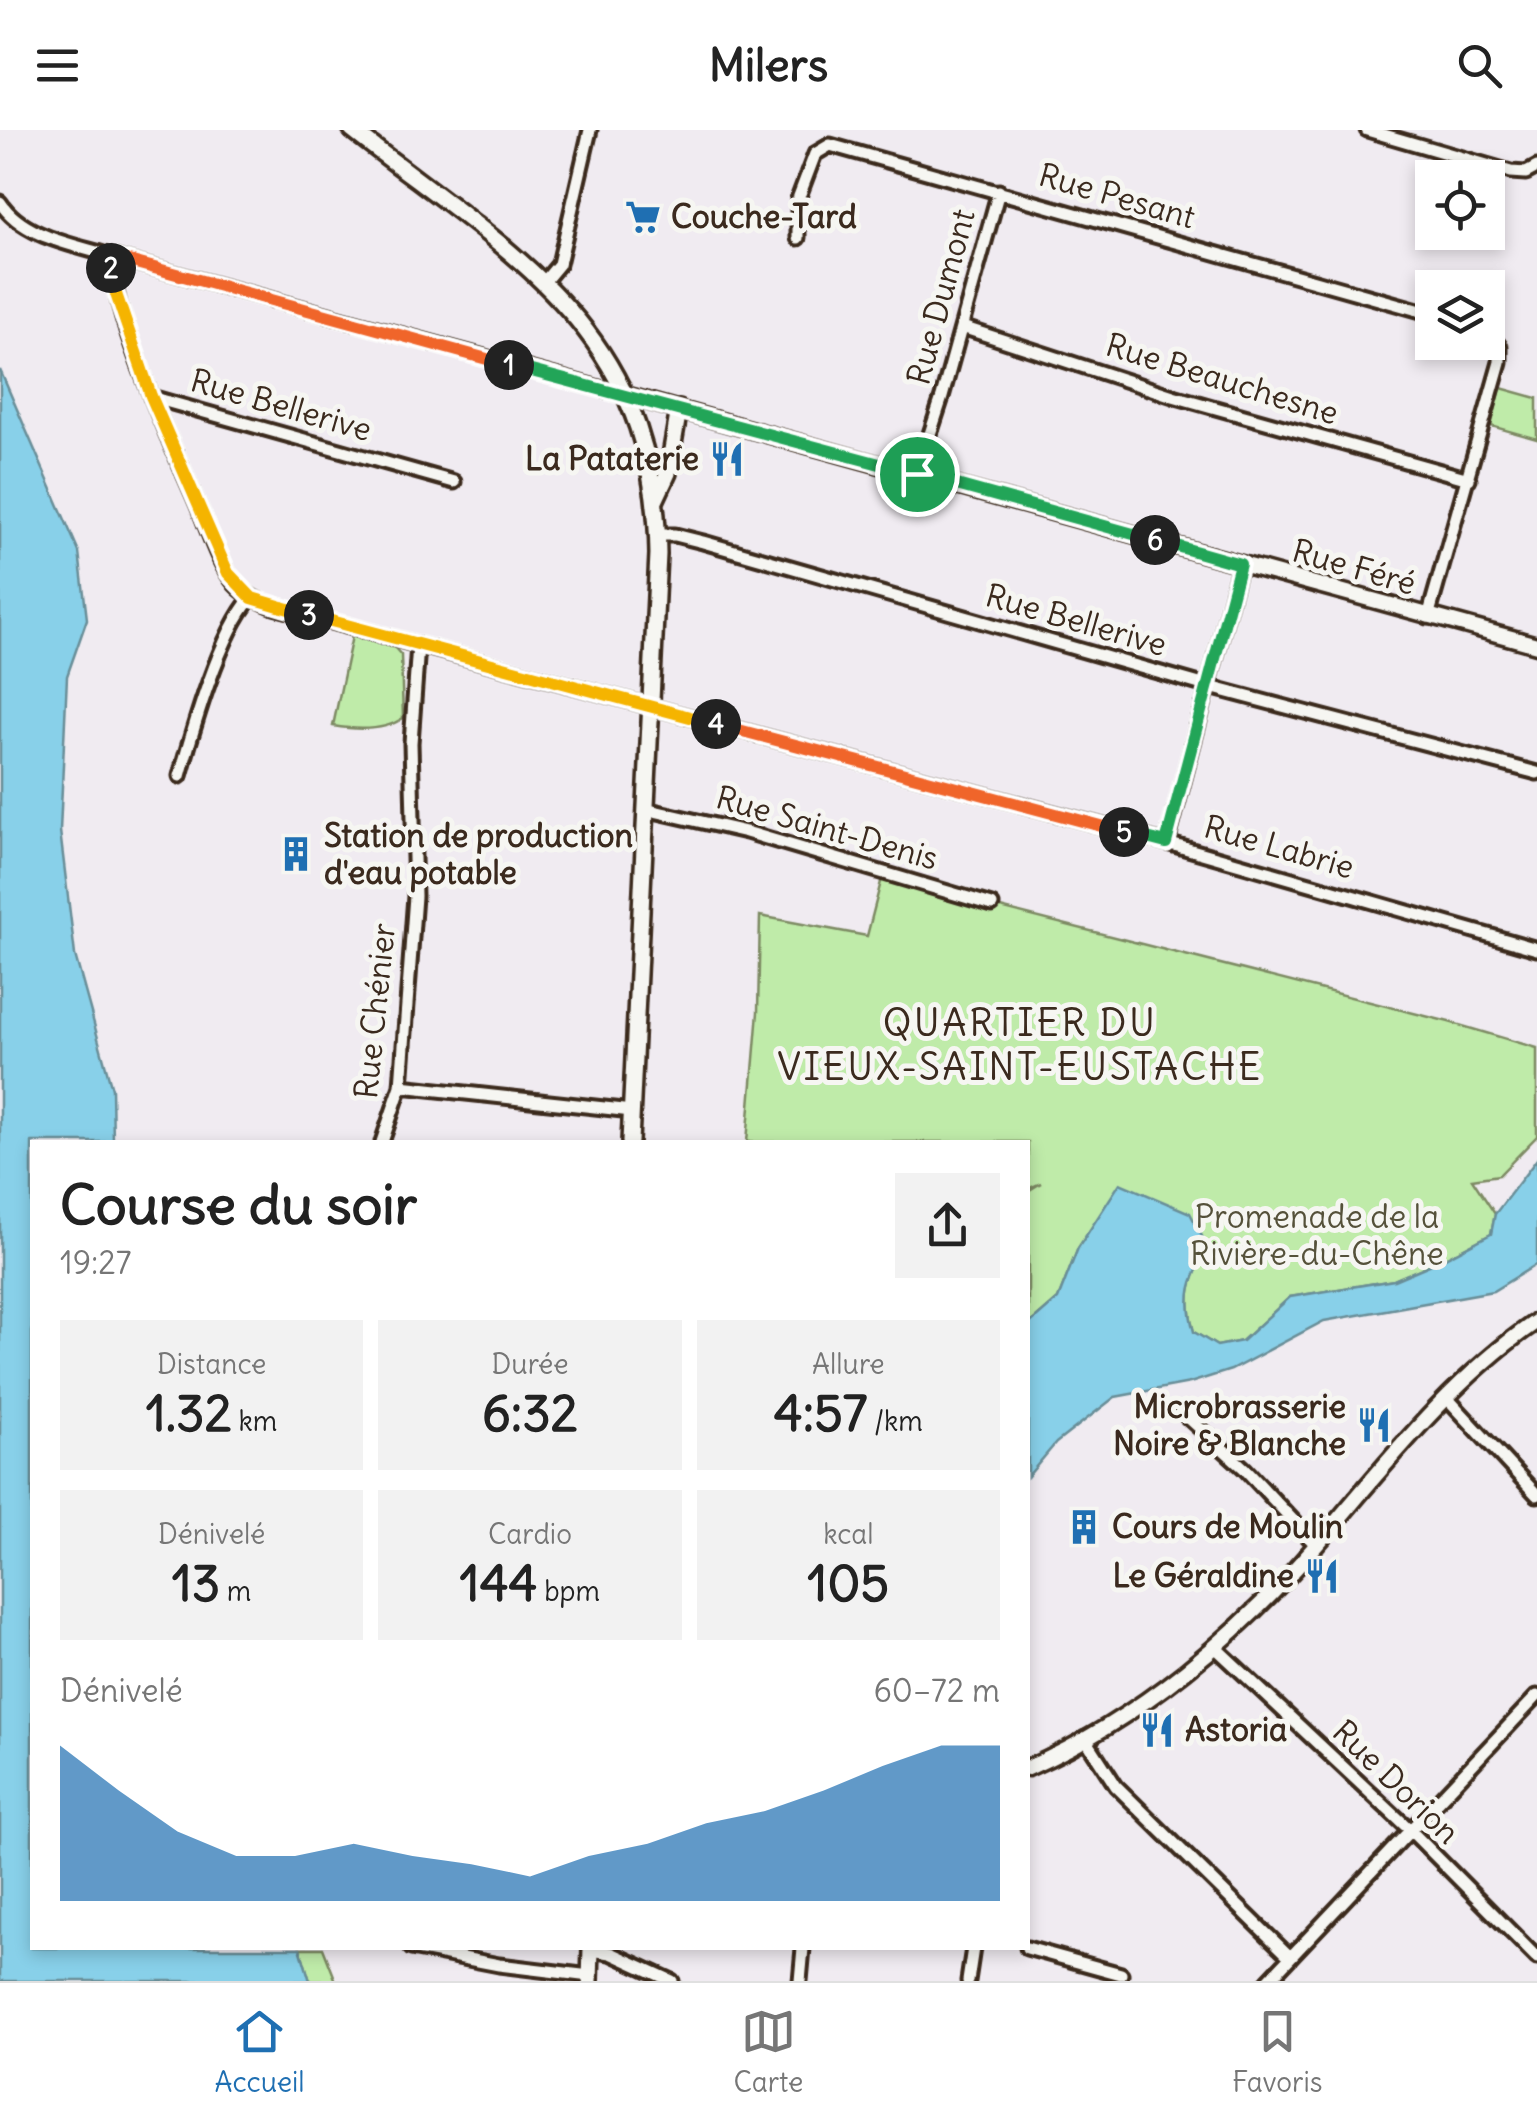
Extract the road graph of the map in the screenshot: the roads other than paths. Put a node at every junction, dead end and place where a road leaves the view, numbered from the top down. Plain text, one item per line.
1 (352, 130) edge
2 (590, 130) edge
3 (1367, 130) edge
4 (1537, 166) edge
5 (998, 191) junction
6 (0, 202) edge
7 (798, 238) dead end
8 (114, 257) junction
9 (544, 282) junction
10 (1415, 309) edge
11 (962, 327) junction
12 (1499, 360) edge
13 (151, 396) junction
14 (626, 396) junction
15 (679, 409) junction
16 (917, 474) junction
17 (1468, 479) junction
18 (454, 482) dead end
19 (655, 501) junction
20 (658, 536) junction
21 (1240, 564) junction
22 (252, 598) junction
23 (1428, 617) junction
24 (418, 645) junction
25 (1537, 645) edge
26 (1210, 686) junction
27 (650, 706) junction
28 (1537, 773) edge
29 (180, 776) dead end
30 (645, 809) junction
31 (1166, 843) junction
32 (992, 905) dead end
33 (1537, 949) edge
34 (401, 1086) junction
35 (632, 1111) junction
36 (383, 1140) edge
37 (630, 1140) edge
38 (1537, 1321) edge
39 (1448, 1399) junction
40 (1183, 1413) dead end
41 (1537, 1495) edge
42 (1316, 1545) junction
43 (1216, 1648) junction
44 (1537, 1696) edge
45 (1086, 1738) junction
46 (1030, 1767) edge
47 (1409, 1829) junction
48 (1030, 1949) edge
49 (421, 1950) edge
50 (591, 1950) edge
51 (599, 1950) edge
52 (803, 1950) edge
53 (973, 1950) edge
54 (1290, 1957) junction
55 (1537, 1958) edge
56 (1121, 1974) dead end
57 (590, 1978) edge
58 (672, 1981) edge
59 (800, 1981) edge
60 (968, 1981) edge
61 (1268, 1981) edge

1 - 9 main road
2 - 9 street
3 - 4 street
5 - 7 street, Rue Pesant
5 - 10 street, Rue Pesant
5 - 11 street, Rue Dumont
6 - 8 street, Rue Féré
8 - 13 street
8 - 14 street, Rue Féré
9 - 14 main road
11 - 16 street, Rue Dumont
11 - 17 street, Rue Beauchesne
12 - 17 street
13 - 18 street, Rue Bellerive
13 - 22 street
14 - 15 street, Rue Féré
14 - 19 main road
15 - 16 street, Rue Féré
15 - 19 main road
16 - 21 street, Rue Féré
17 - 23 street
19 - 20 main road
20 - 26 street, Rue Bellerive
20 - 27 main road
21 - 23 street, Rue Féré
21 - 26 street
22 - 24 street, Rue Labrie
22 - 29 street
23 - 25 street, Rue Féré
24 - 27 street, Rue Labrie
24 - 34 street, Rue Chénier
26 - 28 street, Rue Bellerive
26 - 31 street
27 - 30 main road
27 - 31 street, Rue Labrie
30 - 32 street, Rue Saint-Denis
30 - 35 main road
31 - 33 street, Rue Labrie
34 - 35 street
34 - 36 street, Rue Chénier
35 - 37 main road
38 - 39 street
39 - 41 street
39 - 42 street
40 - 42 street
42 - 43 street
43 - 45 street
43 - 47 street, Rue Dorion
44 - 47 street
45 - 46 street
45 - 54 street
47 - 54 street
47 - 55 street, Rue Dorion
48 - 56 street
49 - 57 street
50 - 57 main road
51 - 58 street
52 - 59 street
53 - 60 street
54 - 61 street

